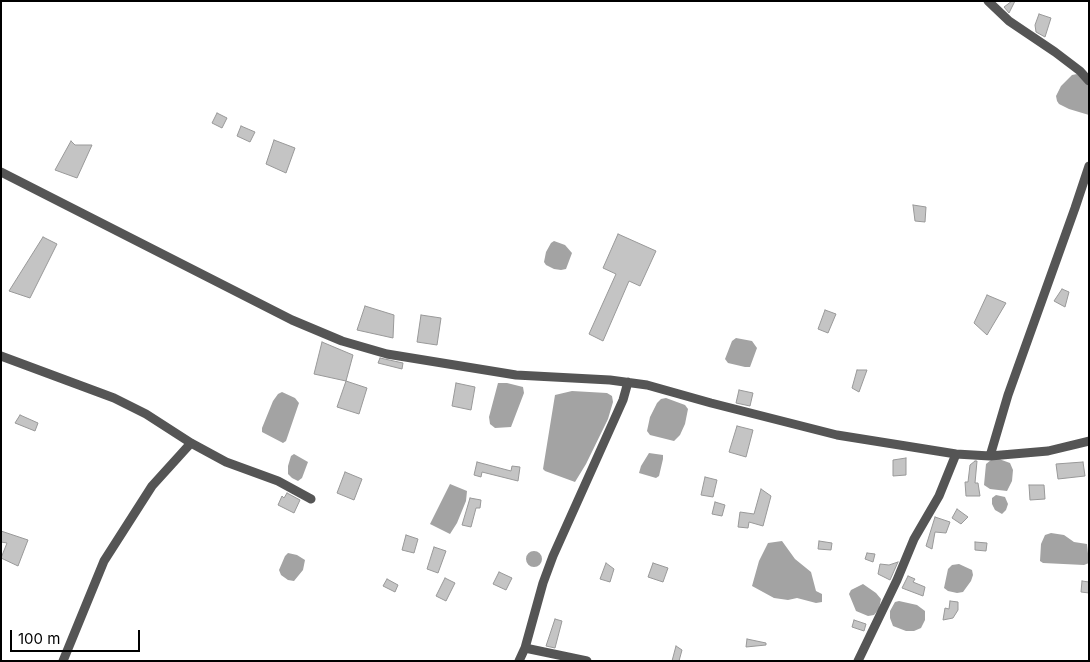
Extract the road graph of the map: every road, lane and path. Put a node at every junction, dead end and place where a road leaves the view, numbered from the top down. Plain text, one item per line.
1 (988, 1) edge
2 (1089, 81) edge
3 (1089, 166) edge
4 (1, 172) edge
5 (1, 356) edge
6 (628, 382) junction
7 (1089, 440) edge
8 (191, 444) junction
9 (956, 454) junction
10 (990, 456) junction
11 (310, 499) dead end
12 (525, 648) junction
13 (64, 661) edge
14 (520, 661) edge
15 (587, 661) edge
16 (858, 661) edge

1 - 2 street
3 - 10 street
4 - 6 street
5 - 8 street
6 - 9 street
6 - 12 street
7 - 10 street
8 - 11 street
8 - 13 street
9 - 10 street
9 - 16 street
12 - 14 street
12 - 15 street

